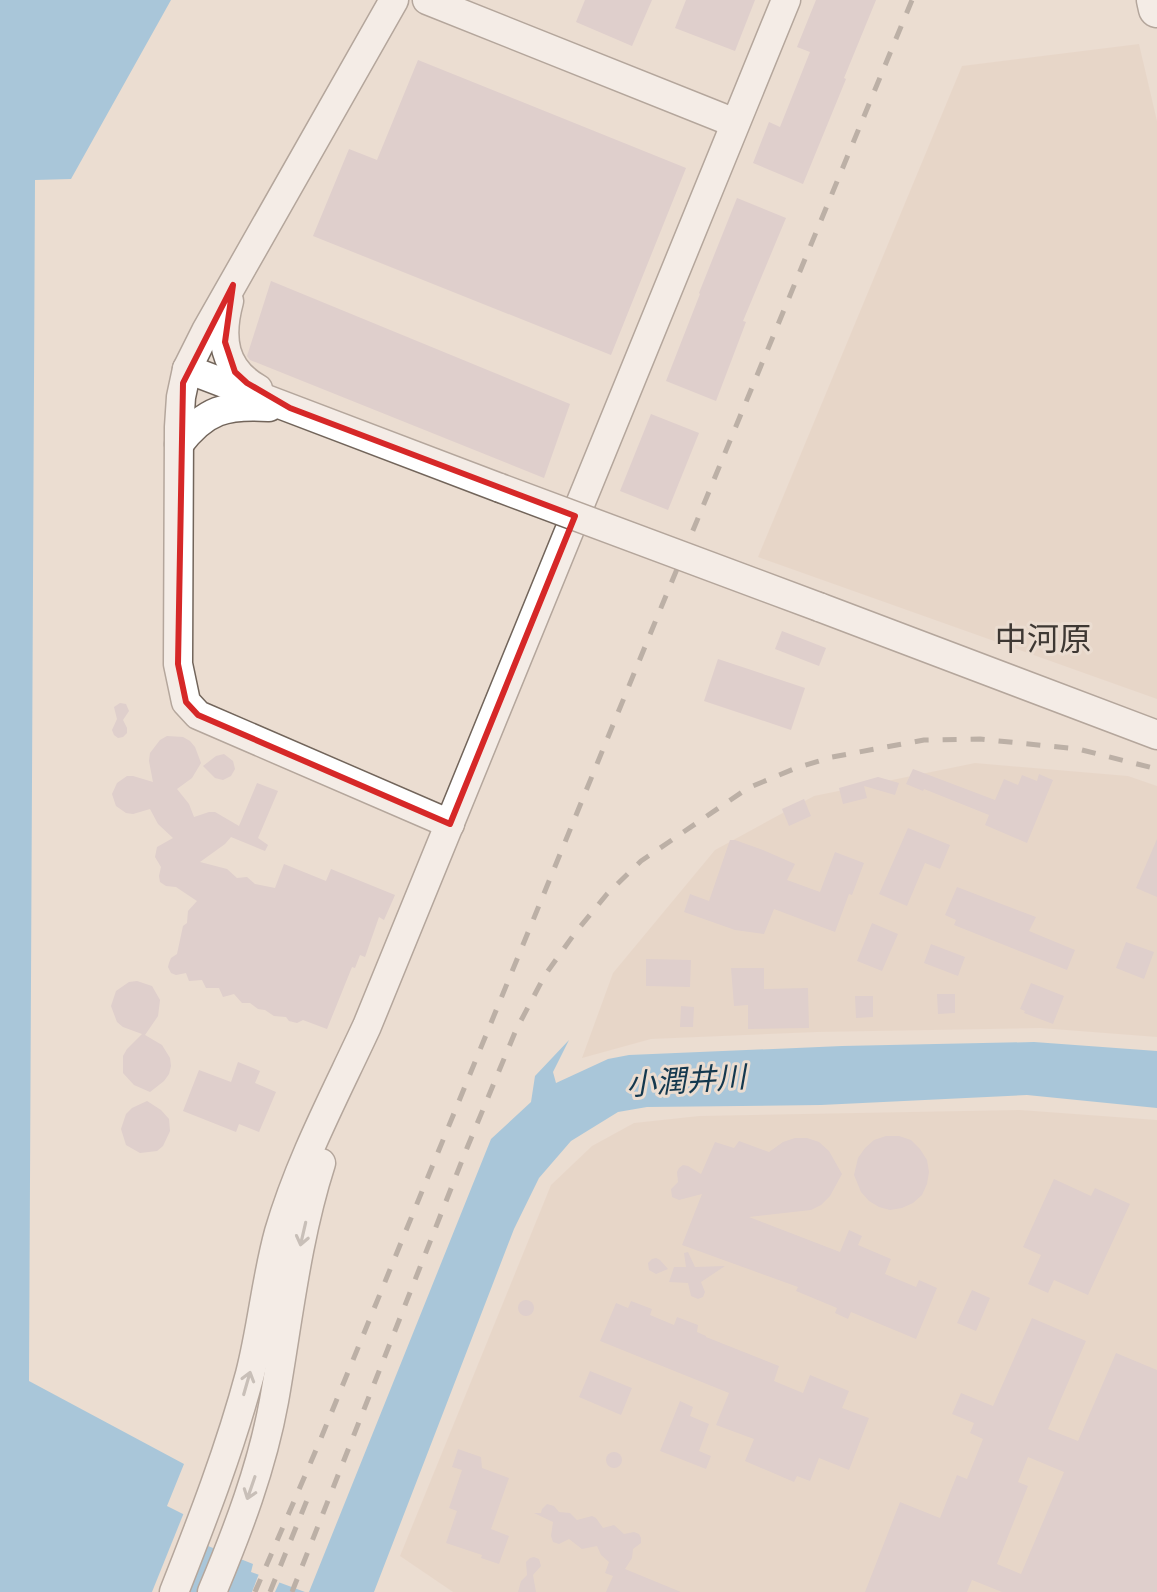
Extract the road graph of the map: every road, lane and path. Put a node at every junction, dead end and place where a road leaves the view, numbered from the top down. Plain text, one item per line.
1 (394, 0) edge
2 (427, 0) edge
3 (786, 0) edge
4 (1155, 0) edge
5 (1157, 9) edge
6 (735, 123) junction
7 (233, 285) junction
8 (187, 369) junction
9 (290, 408) junction
10 (179, 444) junction
11 (1157, 735) edge
12 (450, 824) junction
13 (367, 1026) junction
14 (174, 1592) edge
15 (212, 1592) edge

1 - 7 street
2 - 6 street
3 - 6 street
4 - 5 highway
6 - 12 street
7 - 8 street
7 - 9 street
8 - 9 street
8 - 10 street
9 - 10 street
9 - 11 street, bridge
10 - 12 street
12 - 13 street
14 -> 13 street
13 -> 15 street

